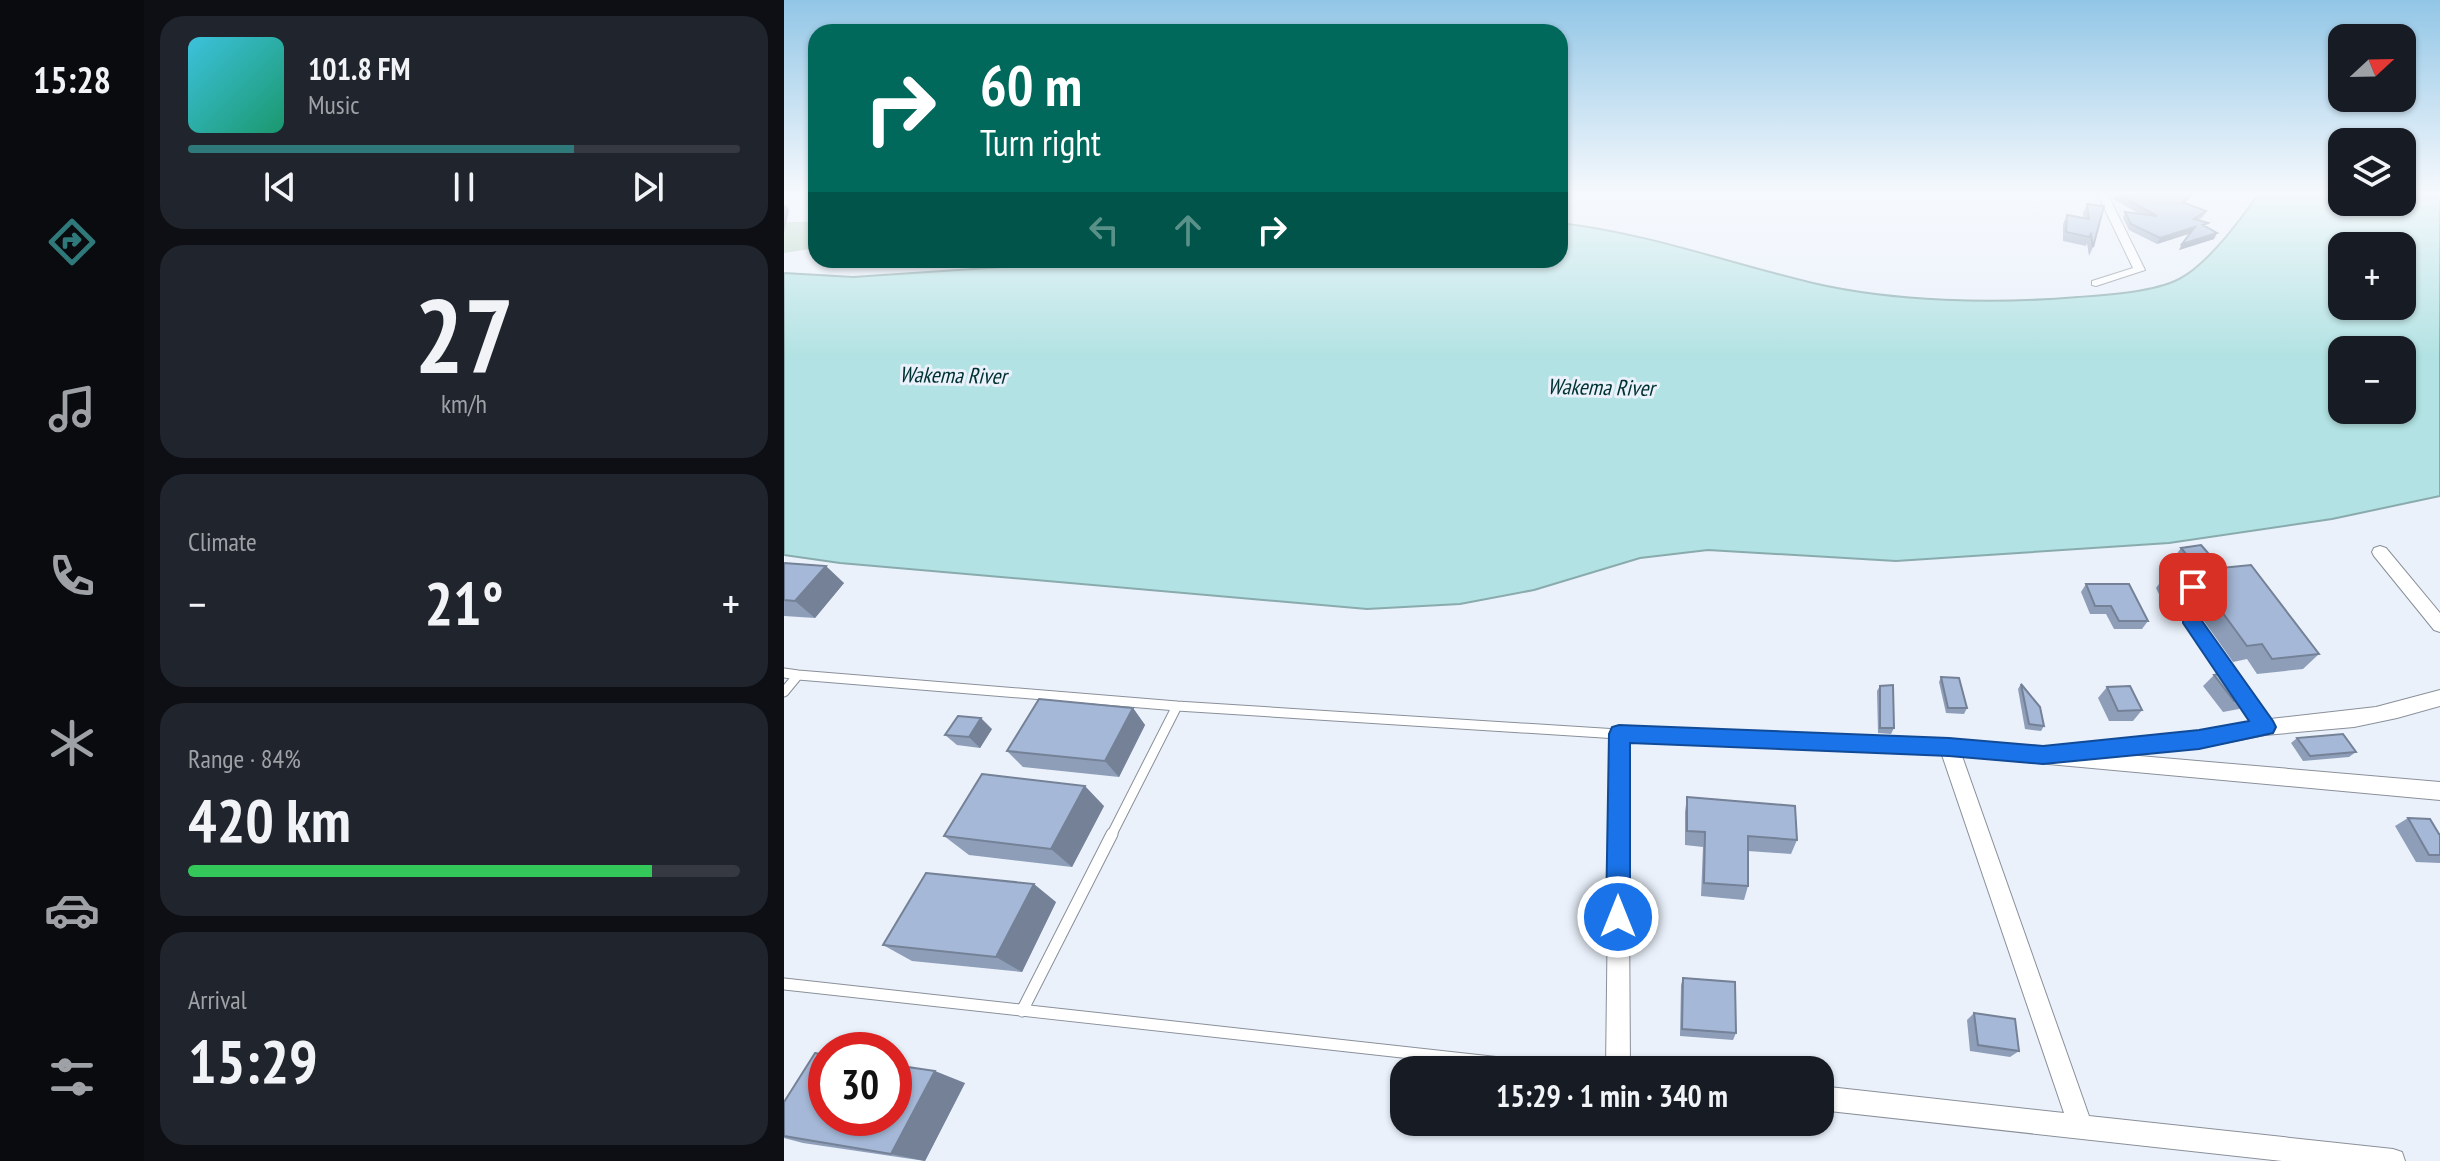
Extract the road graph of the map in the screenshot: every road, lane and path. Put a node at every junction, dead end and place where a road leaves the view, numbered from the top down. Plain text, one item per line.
1 (2129, 249) edge
2 (2096, 283) dead end
3 (2380, 552) dead end
4 (2193, 587) edge
5 (2440, 625) edge
6 (784, 673) edge
7 (798, 675) junction
8 (784, 692) edge
9 (2440, 698) edge
10 (1177, 706) junction
11 (2265, 727) junction
12 (1619, 734) junction
13 (1949, 747) junction
14 (2043, 755) junction
15 (2440, 791) edge
16 (784, 984) edge
17 (1022, 1011) junction
18 (1436, 1056) edge
19 (1618, 1056) edge
20 (1834, 1100) edge
21 (2081, 1127) junction
22 (2393, 1161) edge

1 - 2 street
3 - 5 street
4 - 11 street
6 - 7 lane
7 - 8 lane
7 - 10 lane
9 - 11 street
10 - 12 lane
10 - 17 lane
11 - 14 street
12 - 13 street
12 - 19 street
13 - 14 street
13 - 21 street
14 - 15 street
16 - 17 lane
17 - 18 lane
20 - 21 street
21 - 22 street

